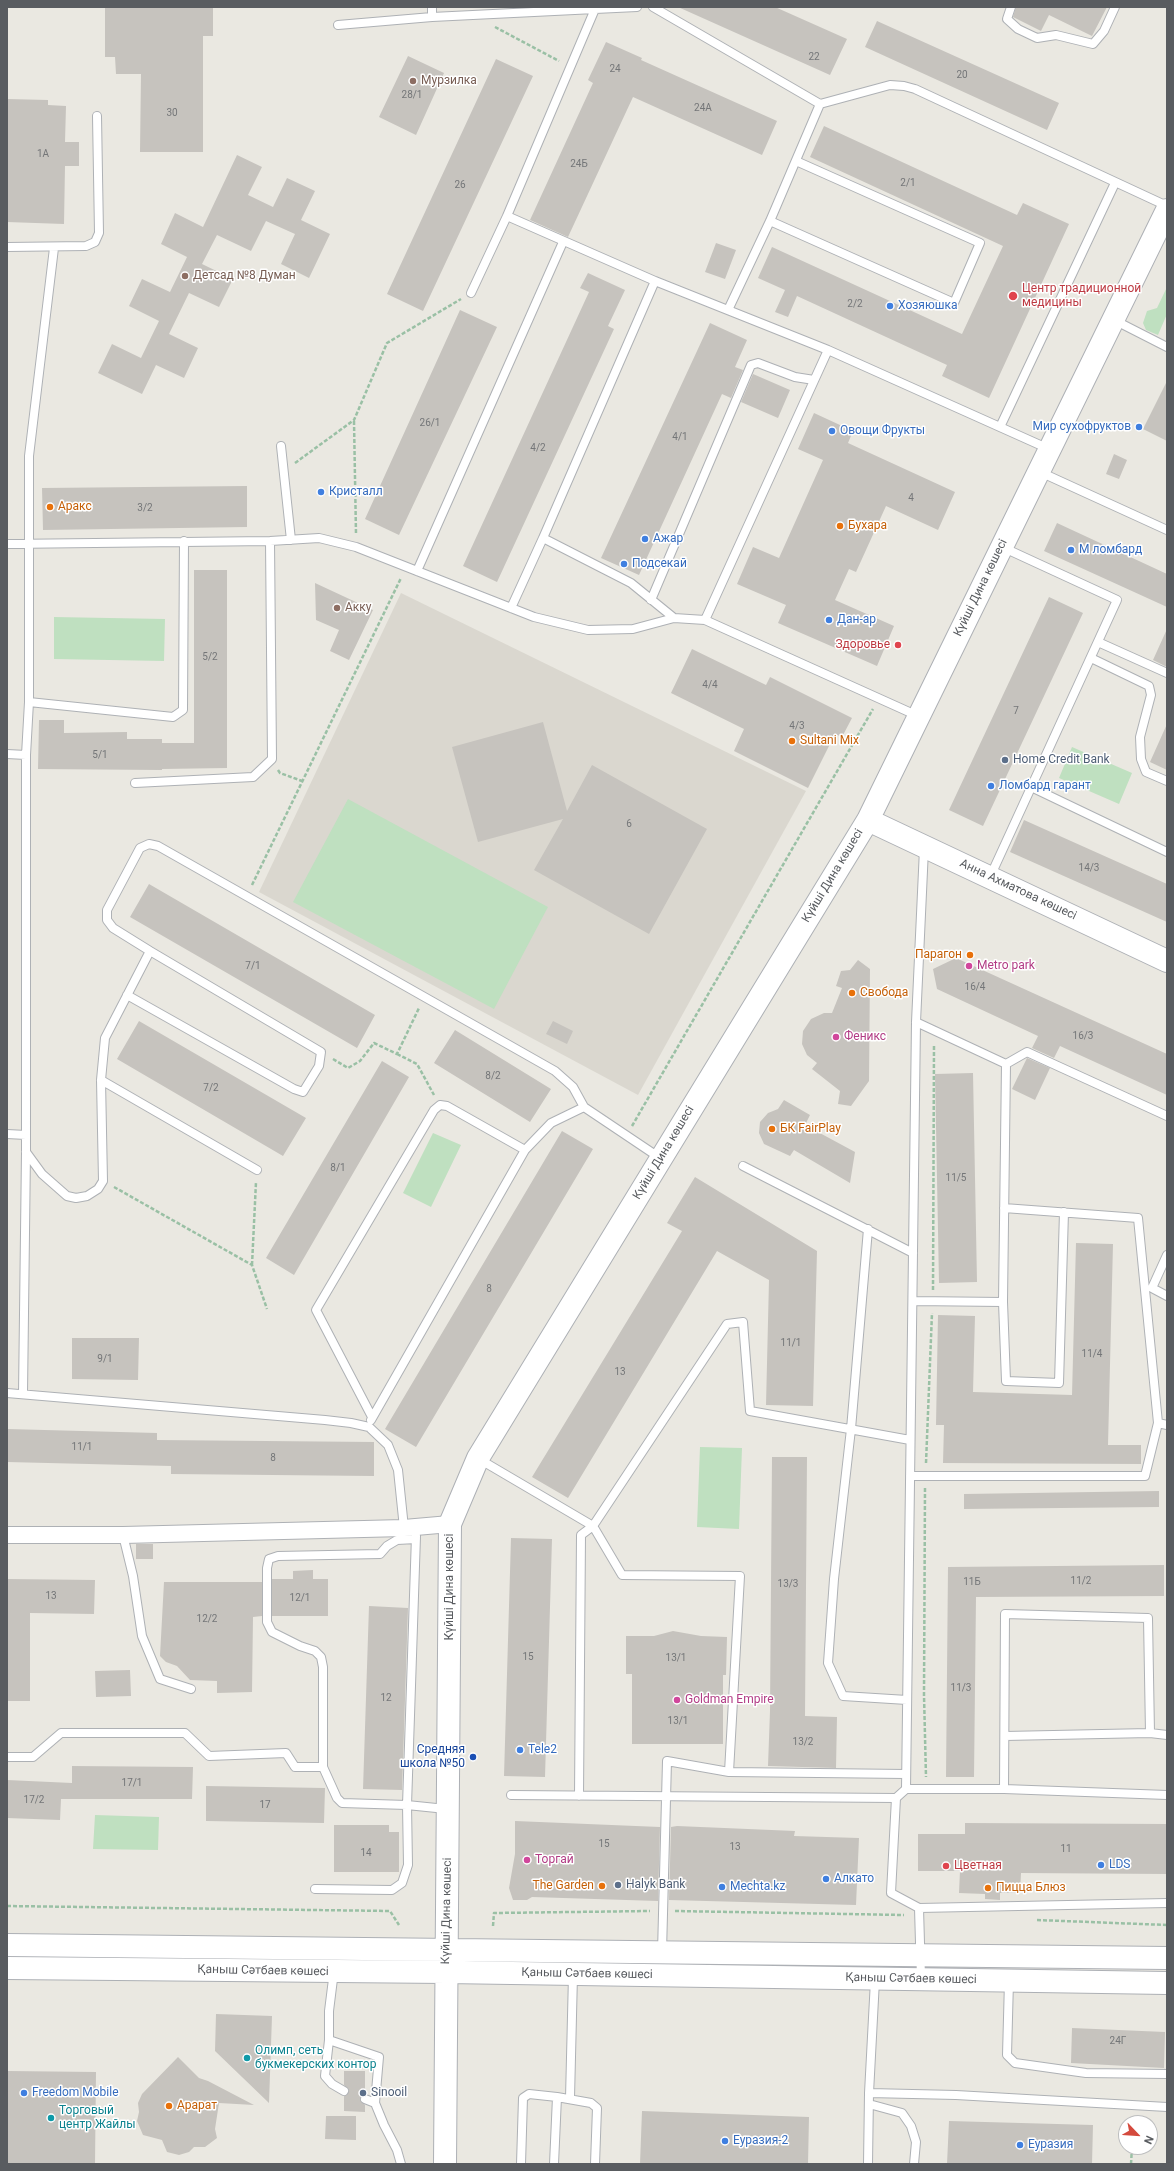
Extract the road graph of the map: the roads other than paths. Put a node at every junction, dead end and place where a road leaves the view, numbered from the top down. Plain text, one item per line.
1 (432, 7) edge
2 (637, 7) edge
3 (653, 7) edge
4 (1011, 7) edge
5 (1115, 7) edge
6 (595, 9) junction
7 (432, 17) junction
8 (338, 25) dead end
9 (820, 104) junction
10 (97, 116) dead end
11 (796, 161) junction
12 (1115, 183) junction
13 (1167, 206) edge
14 (1167, 210) edge
15 (507, 216) junction
16 (770, 221) junction
17 (563, 242) junction
18 (7, 247) edge
19 (54, 248) junction
20 (655, 280) junction
21 (471, 293) road end
22 (728, 310) junction
23 (1113, 320) junction
24 (1167, 347) edge
25 (828, 350) junction
26 (814, 380) junction
27 (1000, 427) junction
28 (281, 446) dead end
29 (1050, 449) junction
30 (1039, 471) junction
31 (1167, 530) edge
32 (543, 538) junction
33 (290, 540) junction
34 (184, 541) junction
35 (270, 541) junction
36 (7, 544) edge
37 (28, 544) junction
38 (1002, 547) junction
39 (417, 571) junction
40 (651, 600) junction
41 (511, 608) junction
42 (674, 618) junction
43 (705, 620) junction
44 (1098, 642) junction
45 (1090, 658) junction
46 (1167, 673) edge
47 (30, 702) junction
48 (919, 716) junction
49 (7, 754) edge
50 (26, 755) junction
51 (1167, 781) edge
52 (135, 783) dead end
53 (1032, 787) junction
54 (868, 820) junction
55 (924, 846) junction
56 (1167, 852) edge
57 (990, 877) junction
58 (150, 951) junction
59 (1167, 961) edge
60 (127, 995) junction
61 (916, 1022) junction
62 (1006, 1064) junction
63 (101, 1080) junction
64 (584, 1107) junction
65 (1167, 1116) edge
66 (7, 1134) edge
67 (26, 1135) junction
68 (525, 1150) junction
69 (26, 1152) junction
70 (661, 1159) junction
71 (743, 1166) dead end
72 (257, 1170) road end
73 (1004, 1208) junction
74 (1064, 1212) junction
75 (868, 1229) junction
76 (913, 1253) junction
77 (1167, 1254) edge
78 (1167, 1296) edge
79 (912, 1301) junction
80 (1003, 1302) junction
81 (7, 1393) edge
82 (23, 1394) junction
83 (372, 1417) junction
84 (1158, 1423) junction
85 (1167, 1425) edge
86 (369, 1427) junction
87 (851, 1429) junction
88 (910, 1440) junction
89 (478, 1458) junction
90 (910, 1476) junction
91 (450, 1524) junction
92 (593, 1526) junction
93 (412, 1531) junction
94 (7, 1535) edge
95 (123, 1535) junction
96 (191, 1689) dead end
97 (907, 1700) junction
98 (1150, 1733) junction
99 (1167, 1735) edge
100 (1005, 1736) junction
101 (7, 1757) edge
102 (324, 1768) junction
103 (729, 1772) junction
104 (906, 1774) junction
105 (906, 1789) junction
106 (1004, 1789) junction
107 (511, 1795) dead end
108 (1167, 1795) edge
109 (579, 1796) junction
110 (667, 1796) junction
111 (896, 1798) junction
112 (407, 1805) junction
113 (448, 1809) junction
114 (315, 1889) dead end
115 (1167, 1903) edge
116 (919, 1912) junction
117 (7, 1944) edge
118 (446, 1950) junction
119 (662, 1952) junction
120 (920, 1956) junction
121 (1167, 1958) edge
122 (335, 1960) junction
123 (7, 1968) edge
124 (446, 1972) junction
125 (573, 1974) junction
126 (874, 1979) junction
127 (921, 1980) junction
128 (1008, 1981) junction
129 (1137, 1983) junction
130 (1167, 1983) edge
131 (1167, 1991) edge
132 (329, 2040) junction
133 (1167, 2074) edge
134 (344, 2091) dead end
135 (869, 2093) junction
136 (557, 2097) junction
137 (570, 2098) junction
138 (365, 2100) dead end
139 (376, 2103) junction
140 (869, 2104) junction
141 (1167, 2107) edge
142 (401, 2164) edge
143 (445, 2164) edge
144 (521, 2164) edge
145 (554, 2164) edge
146 (595, 2164) edge
147 (868, 2164) edge
148 (914, 2164) edge

1 - 7 lane
2 - 6 lane
3 - 9 lane
4 - 5 lane
6 - 7 lane
6 - 15 lane
7 - 8 lane
9 - 11 lane
9 - 12 lane
10 - 19 lane
11 - 16 lane
11 - 16 lane
12 - 13 lane
12 - 27 lane
14 - 23 street, Күйші Дина көшесі
15 - 17 lane
15 - 21 lane
16 - 22 lane
17 - 20 lane
17 - 39 lane
18 - 19 lane
19 - 37 lane
20 - 22 lane
20 - 32 lane
22 - 25 lane
23 - 24 lane
23 - 29 street, Күйші Дина көшесі
25 - 26 lane
25 - 27 lane
26 - 40 lane
26 - 43 lane
27 - 29 lane
28 - 33 lane
29 - 30 street, Күйші Дина көшесі
30 - 31 lane
30 - 38 street, Күйші Дина көшесі
32 - 40 lane
32 - 41 lane
33 - 35 lane
33 - 39 lane
34 - 35 lane
34 - 37 lane
34 - 47 lane
35 - 52 lane
36 - 37 lane
37 - 47 lane
38 - 44 lane
38 - 48 street, Күйші Дина көшесі
39 - 41 lane
40 - 42 lane
41 - 42 lane
42 - 43 lane
43 - 48 lane
44 - 45 lane
44 - 46 lane
45 - 51 lane
45 - 53 lane
47 - 50 lane
48 - 54 street, Күйші Дина көшесі
49 - 50 lane
50 - 67 lane
53 - 56 lane
53 - 57 lane
54 - 55 street, Анна Ахматова көшесі
54 - 70 street, Күйші Дина көшесі
55 - 57 street, Анна Ахматова көшесі
55 - 61 lane
57 - 59 street, Анна Ахматова көшесі
58 - 60 lane
58 - 60 lane
58 - 64 lane
60 - 63 lane
61 - 62 lane
61 - 76 lane
62 - 65 lane
62 - 73 lane
63 - 69 lane
63 - 72 lane
64 - 68 lane
64 - 70 lane
66 - 67 lane
67 - 69 lane
68 - 83 lane
68 - 83 lane
69 - 82 lane
70 - 89 street, Күйші Дина көшесі
71 - 75 lane
73 - 74 lane
73 - 80 lane
74 - 80 lane
74 - 84 lane
75 - 76 lane
75 - 87 lane
76 - 79 lane
77 - 78 lane
79 - 80 lane
79 - 88 lane
81 - 82 lane
82 - 86 lane
83 - 86 lane
84 - 85 lane
84 - 90 lane
86 - 93 lane
87 - 88 lane
87 - 92 lane
87 - 97 lane
88 - 90 lane
89 - 91 street, Күйші Дина көшесі
89 - 92 lane
90 - 97 lane
91 - 93 street
91 - 113 street, Күйші Дина көшесі
92 - 103 lane
92 - 109 lane
93 - 95 street
93 - 102 lane
93 - 112 lane
94 - 95 street
95 - 96 lane
97 - 104 lane
98 - 99 lane
98 - 100 lane
98 - 100 lane
100 - 106 lane
101 - 102 lane
102 - 112 lane
103 - 104 lane
103 - 110 lane
104 - 105 lane
105 - 106 lane
105 - 111 lane
106 - 108 lane
107 - 109 lane
109 - 110 lane
110 - 111 lane
110 - 119 lane
111 - 116 lane
112 - 113 lane
112 - 114 lane
113 - 118 street, Күйші Дина көшесі
115 - 116 lane
116 - 120 lane
117 - 122 street, Қаныш Сәтбаев көшесі
118 - 119 street, Қаныш Сәтбаев көшесі
118 - 122 street, Қаныш Сәтбаев көшесі
118 - 124 street, Күйші Дина көшесі
119 - 120 street, Қаныш Сәтбаев көшесі
120 - 121 street, Қаныш Сәтбаев көшесі
120 - 127 lane
122 - 123 street, Қаныш Сәтбаев көшесі
122 - 124 street, Қаныш Сәтбаев көшесі
122 - 132 lane
124 - 125 street, Қаныш Сәтбаев көшесі
124 - 143 street, Күйші Дина көшесі
125 - 126 street, Қаныш Сәтбаев көшесі
125 - 137 lane
126 - 127 street, Қаныш Сәтбаев көшесі
126 - 135 lane
127 - 128 street, Қаныш Сәтбаев көшесі
128 - 129 street, Қаныш Сәтбаев көшесі
128 - 133 lane
129 - 130 street, Қаныш Сәтбаев көшесі
129 - 131 street
132 - 134 lane
132 - 139 lane
135 - 140 lane
135 - 141 lane
136 - 137 lane
136 - 144 lane
136 - 145 lane
137 - 146 lane
138 - 139 lane
139 - 142 lane
140 - 147 lane
140 - 148 lane

